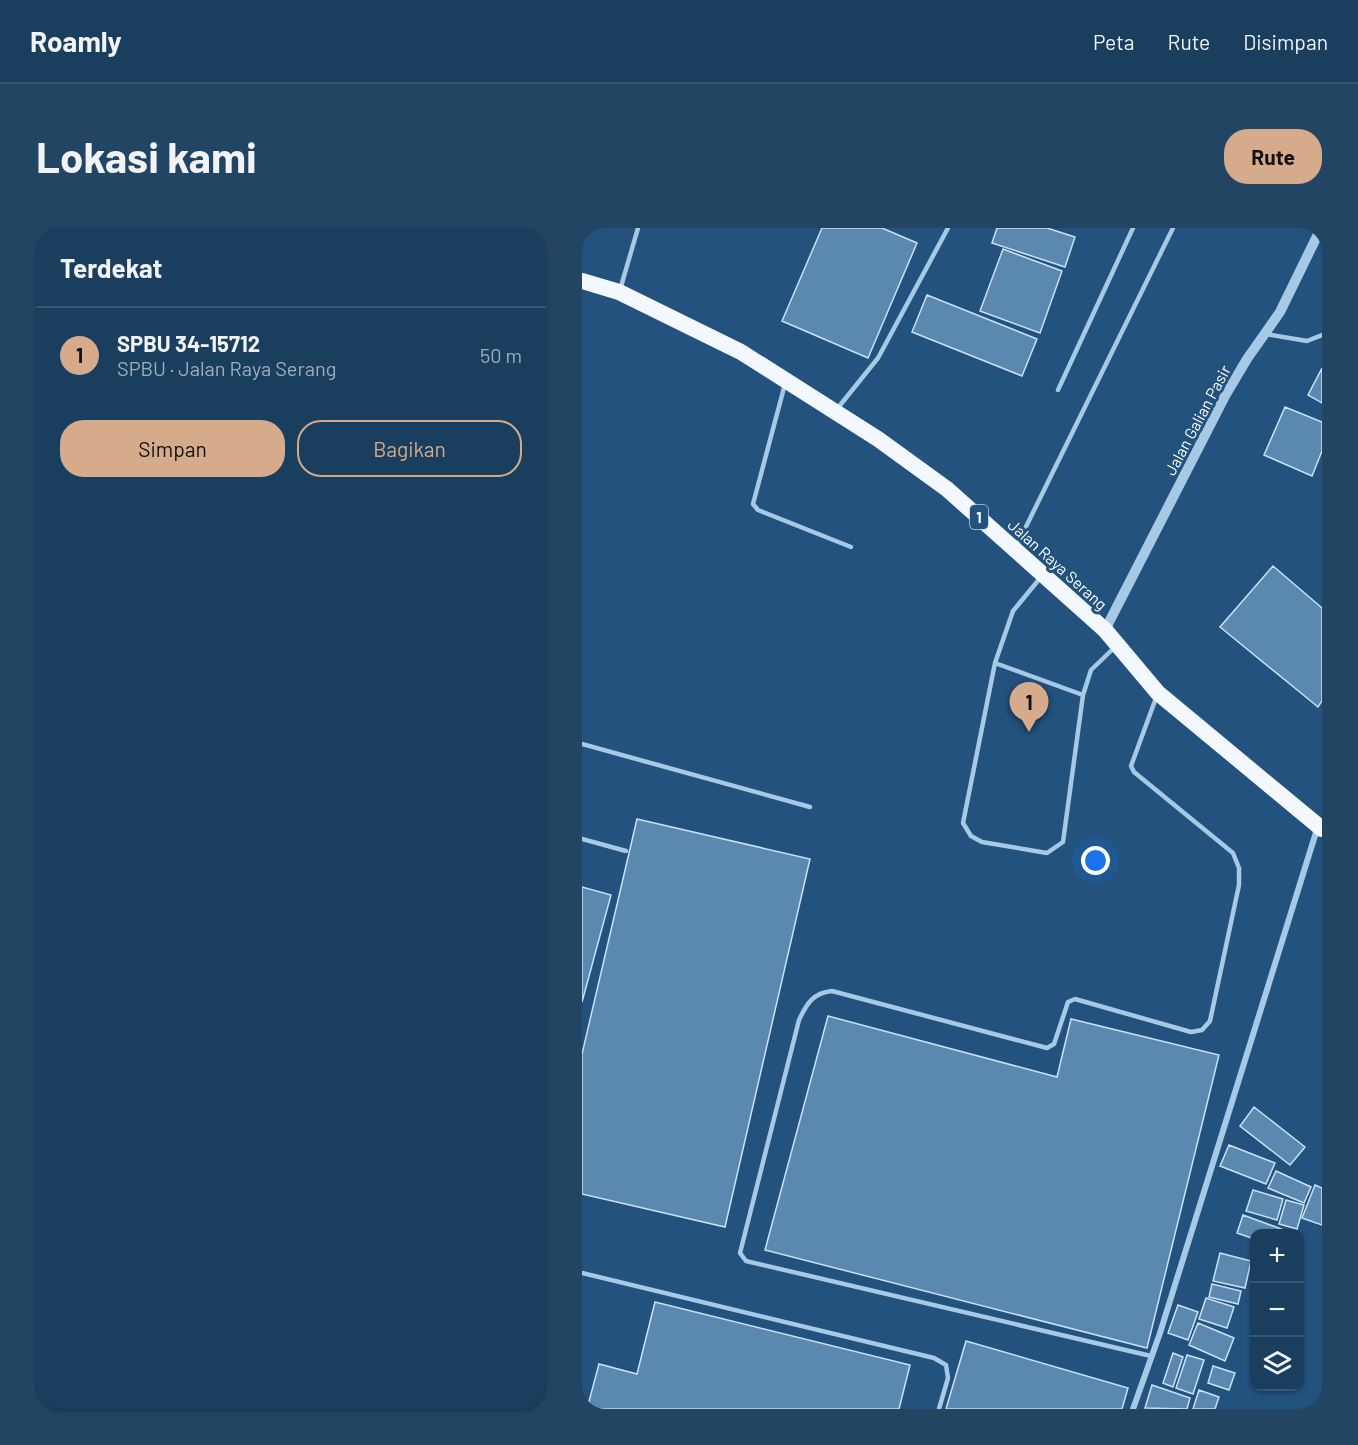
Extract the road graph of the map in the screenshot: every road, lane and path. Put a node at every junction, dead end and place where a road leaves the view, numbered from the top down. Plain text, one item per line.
1 (638, 228) edge
2 (948, 228) edge
3 (1133, 228) edge
4 (1173, 228) edge
5 (1321, 228) edge
6 (582, 281) edge
7 (619, 292) junction
8 (1266, 334) junction
9 (1322, 335) edge
10 (786, 381) junction
11 (1058, 390) dead end
12 (836, 411) junction
13 (851, 547) dead end
14 (1014, 549) junction
15 (1043, 575) junction
16 (1105, 630) junction
17 (1116, 646) junction
18 (995, 663) junction
19 (1158, 693) junction
20 (1083, 695) junction
21 (582, 744) edge
22 (810, 807) dead end
23 (1321, 825) edge
24 (582, 839) edge
25 (626, 851) dead end
26 (582, 1273) edge
27 (1151, 1356) junction
28 (939, 1409) edge
29 (1133, 1409) edge

1 - 7 lane
2 - 12 lane
3 - 11 lane
4 - 14 lane
5 - 8 street, Jalan Galian Pasir
6 - 7 highway, Jalan Raya Serang / 1
7 - 10 highway, Jalan Raya Serang / 1
8 - 9 lane
8 - 16 street, Jalan Galian Pasir
10 - 12 highway, Jalan Raya Serang / 1
10 - 13 lane
12 - 14 highway, Jalan Raya Serang / 1
14 - 15 highway, Jalan Raya Serang / 1
15 - 16 highway, Jalan Raya Serang / 1
15 - 18 lane
16 - 17 highway, Jalan Raya Serang / 1
17 - 19 highway, Jalan Raya Serang / 1
17 - 20 lane
18 - 20 lane
18 - 20 lane
19 - 23 highway, Jalan Raya Serang / 1
19 - 27 lane
21 - 22 lane
23 - 27 street
24 - 25 lane
26 - 28 lane
27 - 29 street

